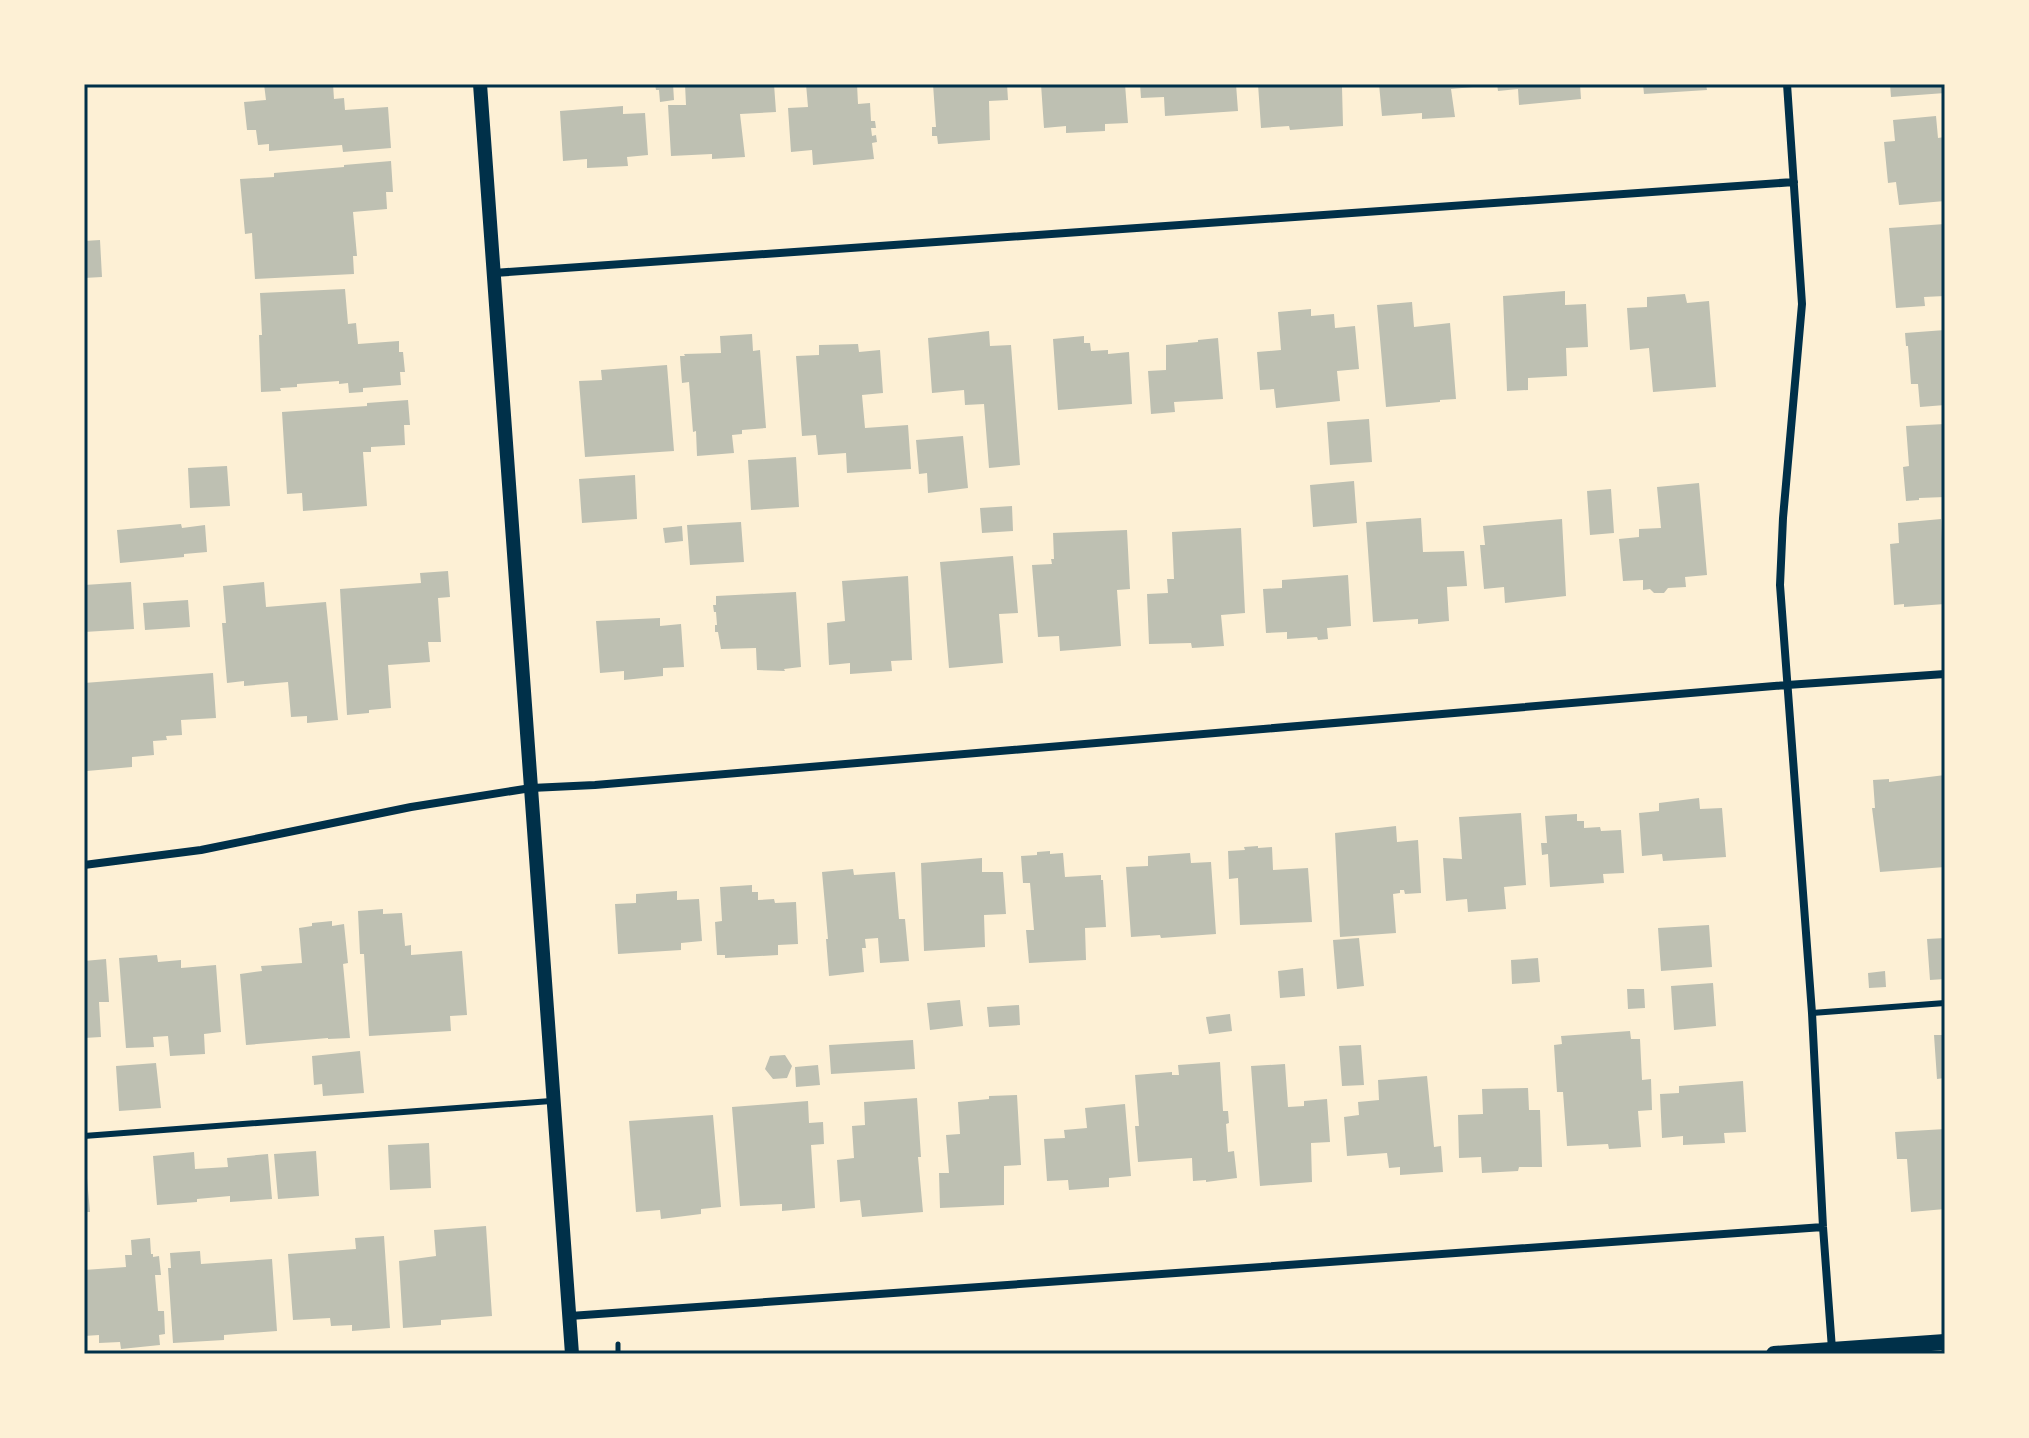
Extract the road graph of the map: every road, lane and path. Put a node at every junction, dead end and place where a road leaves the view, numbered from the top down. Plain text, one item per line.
1 (480, 84) edge
2 (1787, 84) edge
3 (1794, 182) junction
4 (494, 273) junction
5 (1945, 674) edge
6 (1787, 685) junction
7 (531, 788) junction
8 (84, 865) edge
9 (1945, 1003) edge
10 (1812, 1013) junction
11 (553, 1100) junction
12 (84, 1136) edge
13 (1823, 1227) junction
14 (570, 1316) junction
15 (1945, 1342) edge
16 (618, 1344) dead end
17 (1832, 1349) junction
18 (1800, 1353) edge
19 (572, 1354) edge
20 (618, 1354) edge
21 (1774, 1354) edge

1 - 4 street
2 - 3 street
3 - 4 street
3 - 6 street
4 - 7 street
5 - 6 street
6 - 7 street
6 - 10 street
7 - 8 street
7 - 11 street
9 - 10 lane
10 - 13 street
11 - 12 lane
11 - 14 street
13 - 14 street
13 - 17 street
14 - 19 street
15 - 17 main road
16 - 20 path
17 - 18 main road
18 - 21 main road

